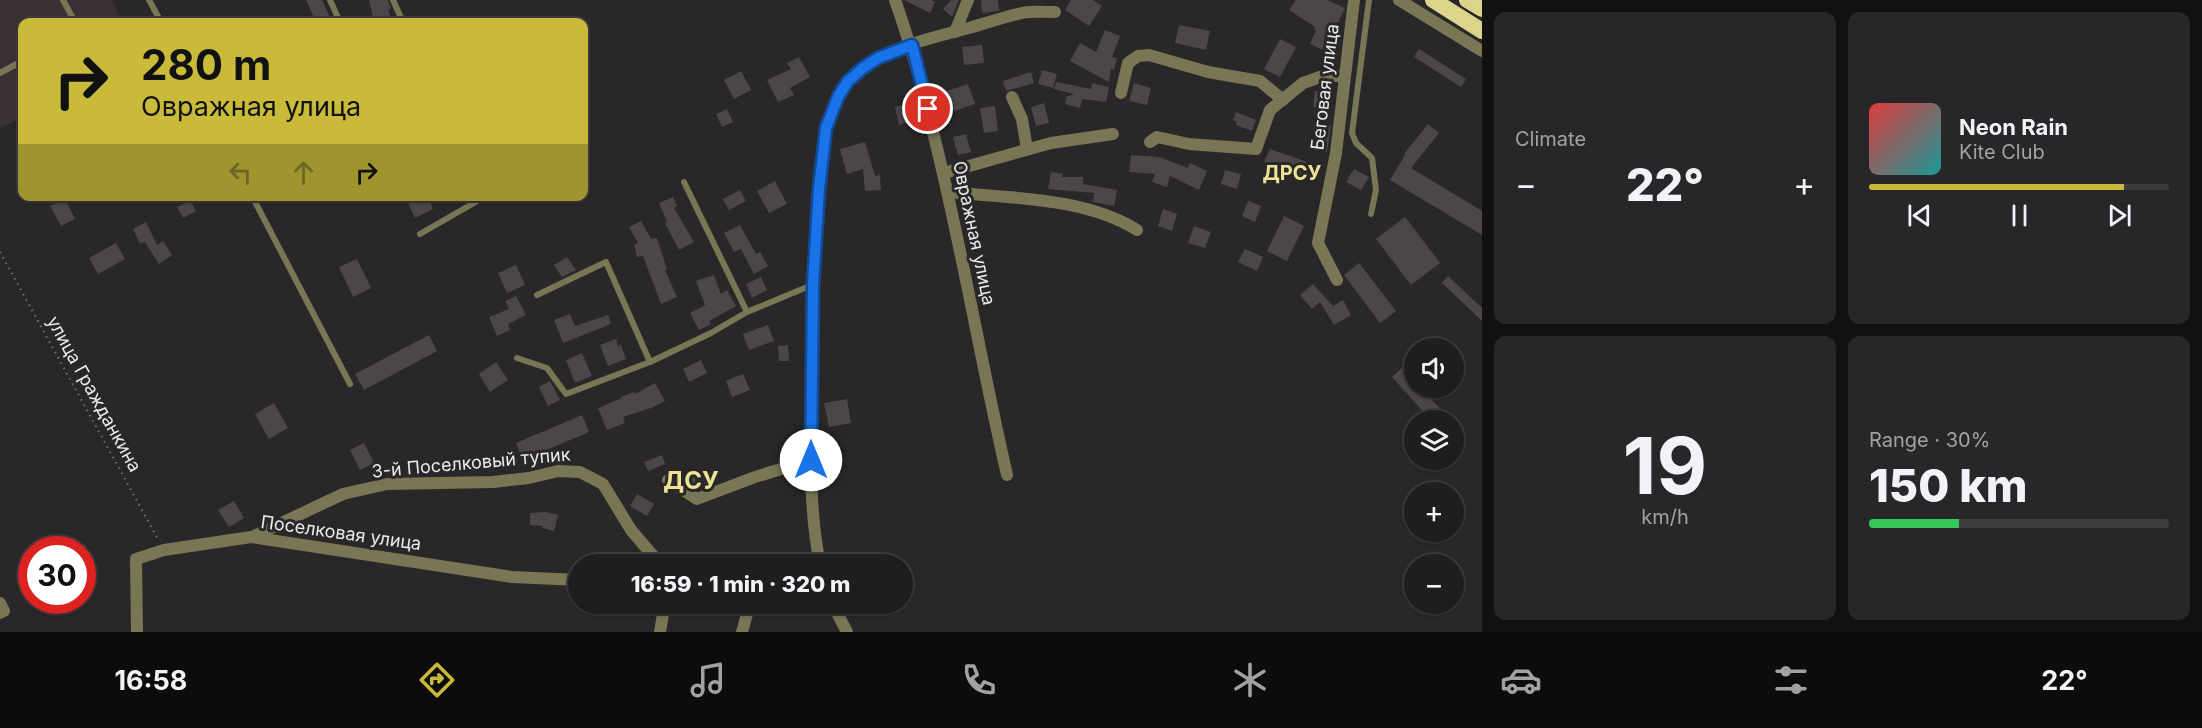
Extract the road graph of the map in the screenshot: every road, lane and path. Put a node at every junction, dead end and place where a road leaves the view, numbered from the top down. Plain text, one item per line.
1 (63, 0) edge
2 (149, 0) edge
3 (330, 0) edge
4 (393, 0) edge
5 (895, 0) edge
6 (968, 0) edge
7 (1354, 0) edge
8 (1368, 0) edge
9 (1399, 0) edge
10 (1433, 0) edge
11 (1467, 0) edge
12 (1482, 9) edge
13 (1054, 12) dead end
14 (73, 18) edge
15 (159, 18) edge
16 (338, 18) edge
17 (401, 18) edge
18 (1482, 31) edge
19 (955, 32) junction
20 (916, 43) junction
21 (1482, 51) edge
22 (18, 63) edge
23 (0, 73) edge
24 (1344, 76) junction
25 (1121, 93) dead end
26 (1012, 97) dead end
27 (1283, 100) junction
28 (1113, 134) dead end
29 (1150, 142) dead end
30 (1027, 149) junction
31 (944, 173) junction
32 (684, 182) dead end
33 (948, 192) junction
34 (255, 201) edge
35 (477, 201) edge
36 (1371, 214) dead end
37 (1137, 230) dead end
38 (420, 234) dead end
39 (0, 252) edge
40 (1337, 280) dead end
41 (813, 285) junction
42 (537, 295) dead end
43 (747, 312) junction
44 (517, 358) dead end
45 (651, 362) junction
46 (350, 384) dead end
47 (811, 460) junction
48 (1007, 475) dead end
49 (668, 480) dead end
50 (251, 537) junction
51 (164, 550) junction
52 (651, 554) edge
53 (818, 554) edge
54 (568, 580) edge
55 (664, 614) edge
56 (747, 614) edge
57 (837, 614) edge
58 (137, 632) edge
59 (660, 632) edge
60 (742, 632) edge
61 (847, 632) edge

1 - 14 lane
2 - 15 lane
3 - 16 lane
4 - 17 lane
5 - 20 street, Овражная улица
6 - 19 street
7 - 24 street, Беговая улица
8 - 36 lane
9 - 21 street
10 - 18 highway
11 - 12 highway
13 - 19 street
19 - 20 street
20 - 31 street, Овражная улица
20 - 41 street
22 - 23 lane
24 - 27 street
24 - 40 street, Беговая улица
25 - 27 street
26 - 30 street
27 - 29 street
28 - 30 street
30 - 31 street
31 - 33 street, Овражная улица
32 - 43 lane
33 - 37 street
33 - 48 street, Овражная улица
34 - 46 lane
35 - 38 lane
39 - 51 path, улица Гражданкина
41 - 43 lane
41 - 47 street
42 - 45 lane
43 - 45 lane
44 - 45 lane
47 - 49 street
47 - 53 street
50 - 51 street, Поселковая улица
50 - 52 street, 3-й Поселковый тупик
50 - 54 street, Поселковая улица
51 - 58 street, Поселковая улица
55 - 59 street
56 - 60 street
57 - 61 street

